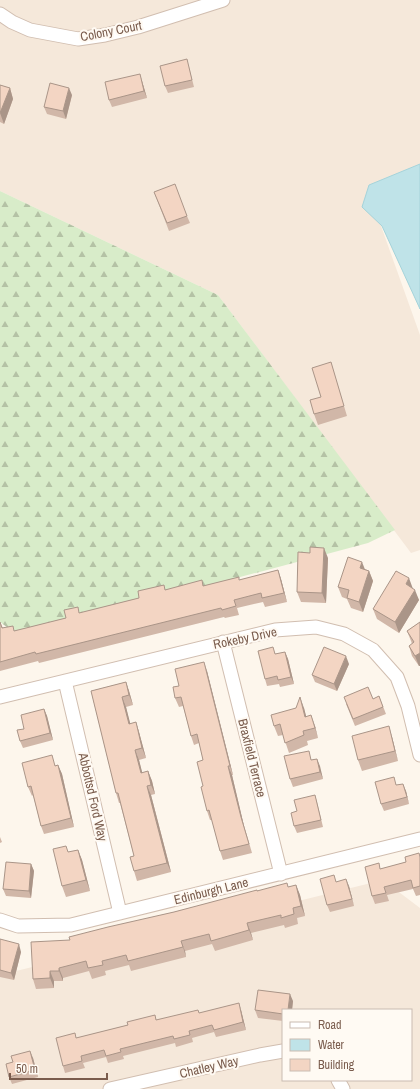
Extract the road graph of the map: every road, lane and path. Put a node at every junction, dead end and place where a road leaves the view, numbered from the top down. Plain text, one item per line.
1 (223, 0) edge
2 (0, 14) edge
3 (223, 642) junction
4 (66, 681) junction
5 (0, 697) edge
6 (420, 755) edge
7 (420, 839) edge
8 (281, 874) junction
9 (120, 913) junction
10 (0, 920) edge
11 (282, 1051) edge
12 (136, 1086) edge
13 (110, 1089) edge

1 - 2 street, Colony Court
3 - 4 street, Rokeby Drive
3 - 6 street, Rokeby Drive
3 - 8 street, Braxfield Terrace
4 - 5 street, Rokeby Drive
4 - 9 street, Abbottsd Ford Way
7 - 8 street, Edinburgh Lane
8 - 9 street, Edinburgh Lane
9 - 10 street, Edinburgh Lane
11 - 12 street, Chatley Way
12 - 13 street, Chatley Way

